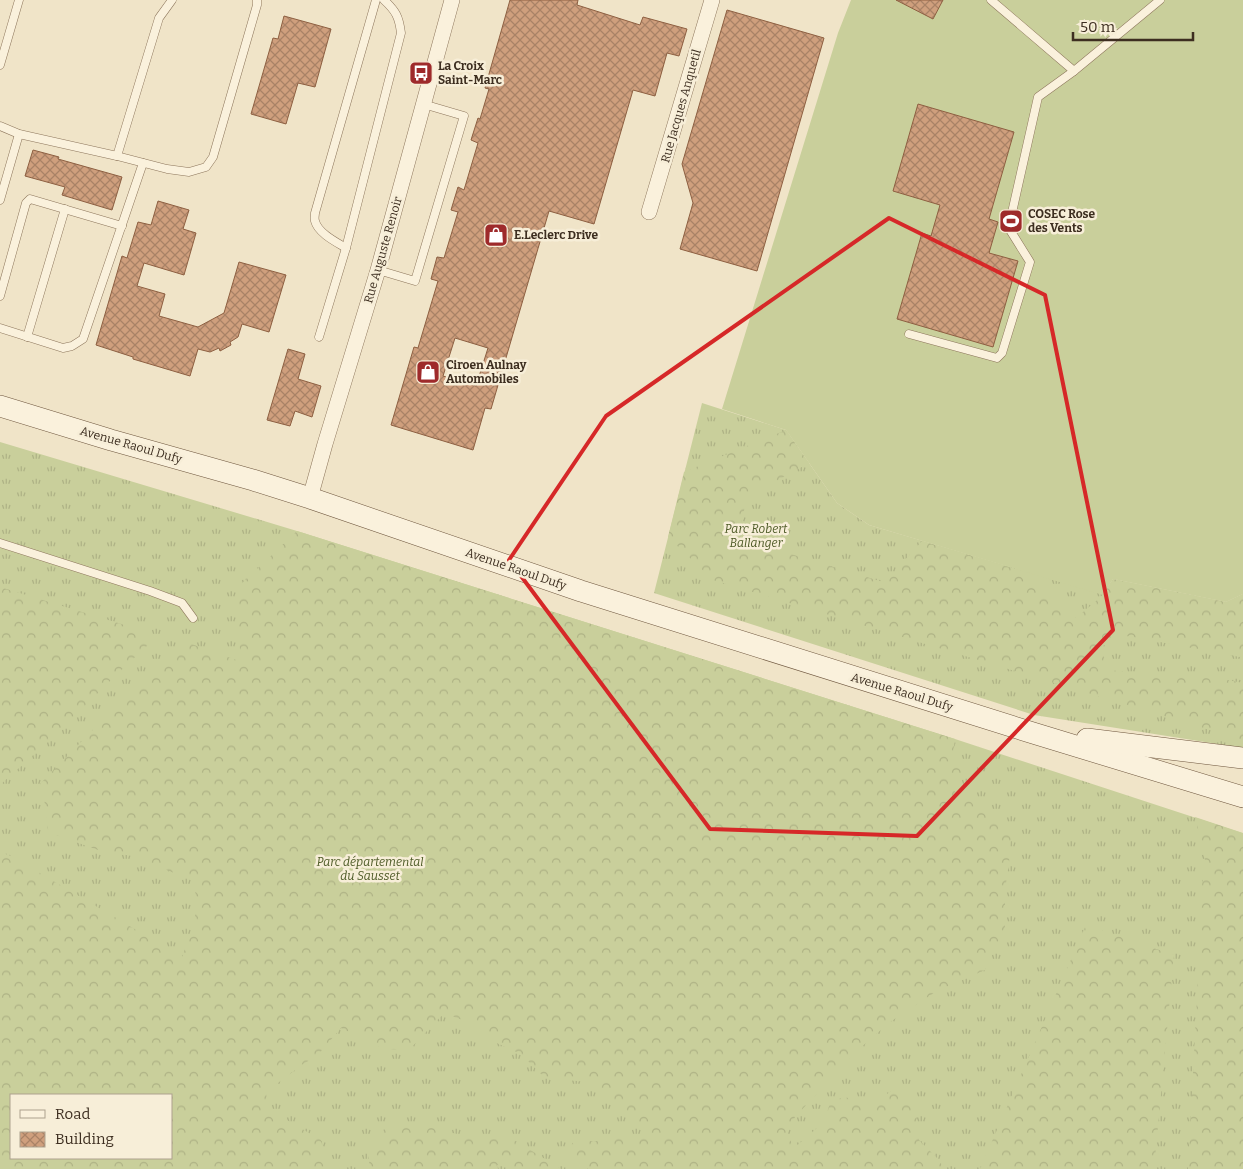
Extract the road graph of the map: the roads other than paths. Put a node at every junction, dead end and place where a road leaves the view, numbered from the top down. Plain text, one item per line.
1 (19, 0) edge
2 (172, 0) edge
3 (257, 0) edge
4 (376, 0) edge
5 (384, 0) edge
6 (452, 0) edge
7 (712, 0) edge
8 (991, 0) edge
9 (1160, 0) edge
10 (0, 65) edge
11 (1074, 72) junction
12 (423, 104) junction
13 (0, 126) edge
14 (19, 134) junction
15 (117, 156) junction
16 (143, 163) junction
17 (0, 200) edge
18 (65, 209) junction
19 (649, 212) dead end
20 (122, 226) junction
21 (346, 248) junction
22 (378, 270) junction
23 (0, 296) edge
24 (0, 328) edge
25 (909, 334) dead end
26 (27, 337) junction
27 (319, 337) dead end
28 (0, 406) edge
29 (310, 498) junction
30 (0, 543) edge
31 (193, 618) dead end
32 (1033, 733) junction
33 (1243, 758) edge
34 (1243, 797) edge

1 - 10 lane
2 - 15 lane
3 - 16 lane
4 - 21 lane
5 - 21 lane
6 - 12 street, Rue Auguste Renoir
7 - 19 street, Rue Jacques Anquetil
8 - 11 lane
9 - 11 lane
11 - 25 lane
12 - 22 street, Rue Auguste Renoir
12 - 22 lane
13 - 14 lane
14 - 15 lane
14 - 17 lane
15 - 16 lane
16 - 20 lane
18 - 20 lane
18 - 23 lane
18 - 26 lane
20 - 26 lane
21 - 27 lane
22 - 29 street, Rue Auguste Renoir
24 - 26 lane
28 - 29 main road, Avenue Raoul Dufy
29 - 32 main road, Avenue Raoul Dufy
30 - 31 lane
32 - 33 main road, Avenue Raoul Dufy
32 - 34 main road, Avenue Raoul Dufy

